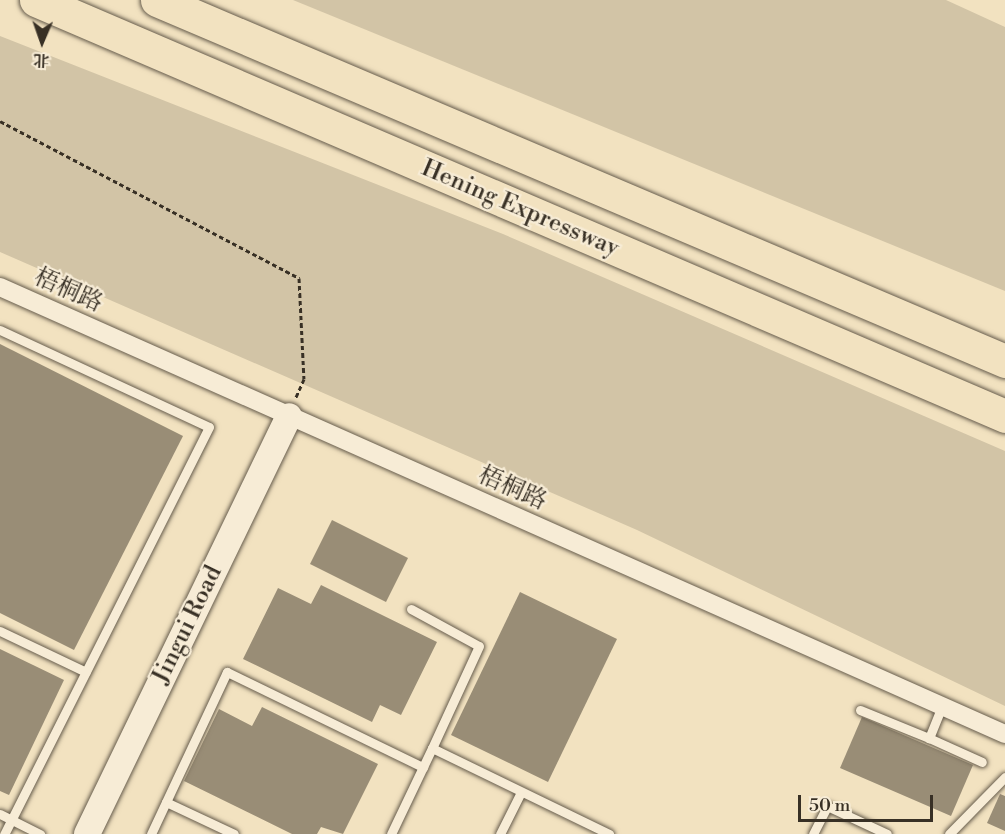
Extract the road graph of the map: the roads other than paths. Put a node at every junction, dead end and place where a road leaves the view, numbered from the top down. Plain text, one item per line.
1 (26, 0) edge
2 (36, 0) edge
3 (157, 0) edge
4 (98, 27) junction
5 (0, 286) edge
6 (0, 330) edge
7 (1005, 361) edge
8 (289, 416) junction
9 (1005, 416) edge
10 (411, 609) dead end
11 (0, 631) edge
12 (86, 672) junction
13 (942, 706) junction
14 (860, 710) dead end
15 (1005, 734) edge
16 (928, 738) junction
17 (432, 748) junction
18 (982, 762) dead end
19 (423, 767) junction
20 (1005, 777) edge
21 (521, 792) junction
22 (166, 802) junction
23 (0, 814) edge
24 (11, 820) junction
25 (4, 834) edge
26 (40, 834) edge
27 (87, 834) edge
28 (151, 834) edge
29 (234, 834) edge
30 (391, 834) edge
31 (500, 834) edge
32 (609, 834) edge
33 (813, 834) edge
34 (887, 834) edge
35 (949, 834) edge

1 - 4 highway
2 - 4 highway, Hening Expressway
3 - 7 highway, Hening Expressway
4 - 9 highway, Hening Expressway
5 - 8 street, 梧桐路
6 - 12 lane
8 - 13 street, 梧桐路
8 - 27 street, Jingui Road
10 - 17 lane
11 - 12 lane
12 - 24 lane
13 - 15 street, 梧桐路
13 - 16 lane
14 - 16 lane
16 - 18 lane
17 - 19 lane
17 - 21 lane
19 - 22 lane
19 - 30 lane
20 - 35 lane
21 - 31 lane
21 - 32 lane
22 - 28 lane
22 - 29 lane
23 - 24 lane
24 - 25 lane
24 - 26 lane
33 - 34 lane

